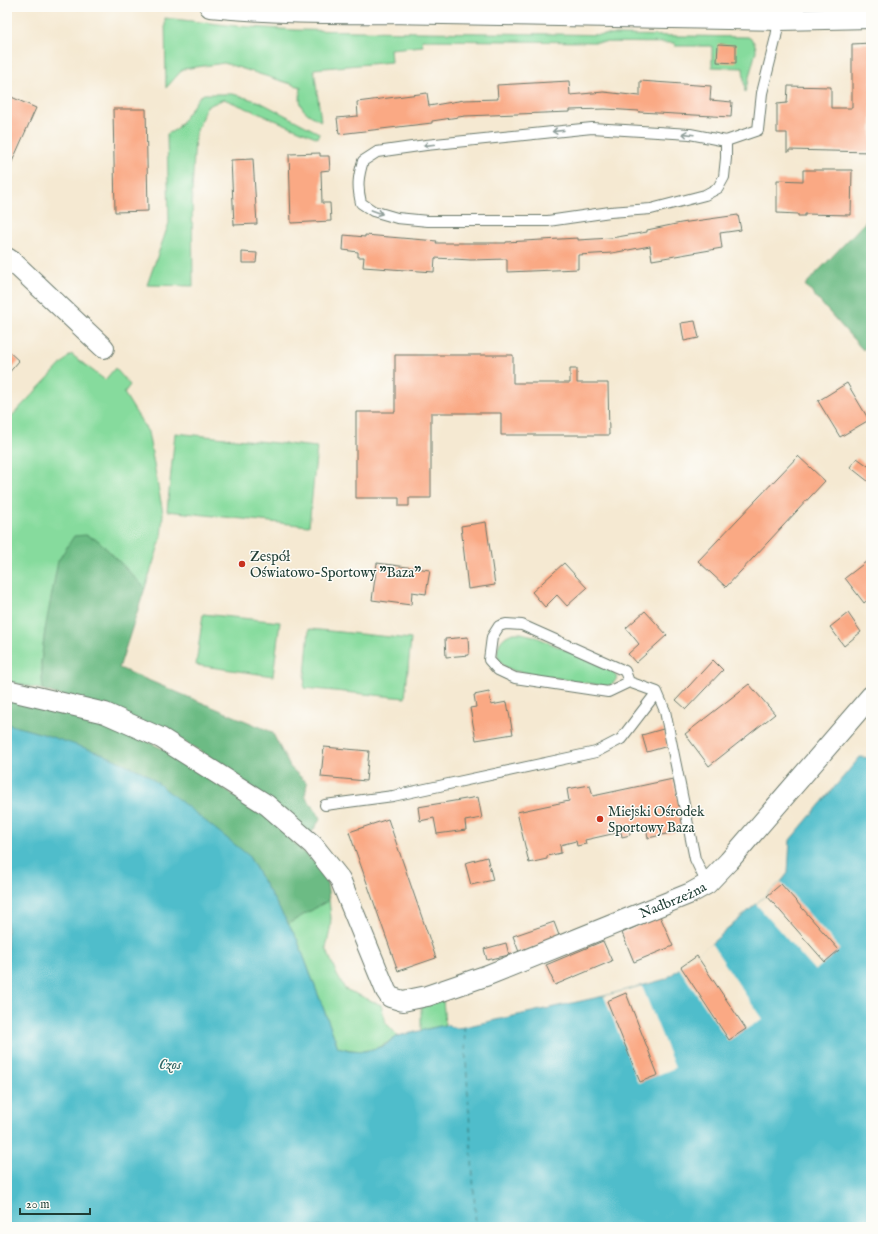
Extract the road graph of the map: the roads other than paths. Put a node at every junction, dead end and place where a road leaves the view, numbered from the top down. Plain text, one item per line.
1 (210, 7) edge
2 (270, 10) edge
3 (871, 18) edge
4 (779, 20) junction
5 (726, 141) junction
6 (7, 258) edge
7 (104, 348) dead end
8 (629, 682) junction
9 (7, 690) edge
10 (657, 692) junction
11 (871, 696) edge
12 (325, 805) dead end
13 (707, 884) junction

1 - 2 street
2 - 4 street
3 - 4 street
4 - 5 lane
5 -> 5 lane
6 - 7 street
8 - 8 lane
8 - 10 lane
9 - 13 street, Nadbrzeżna
10 - 12 lane
10 - 13 lane
11 - 13 street, Nadbrzeżna

